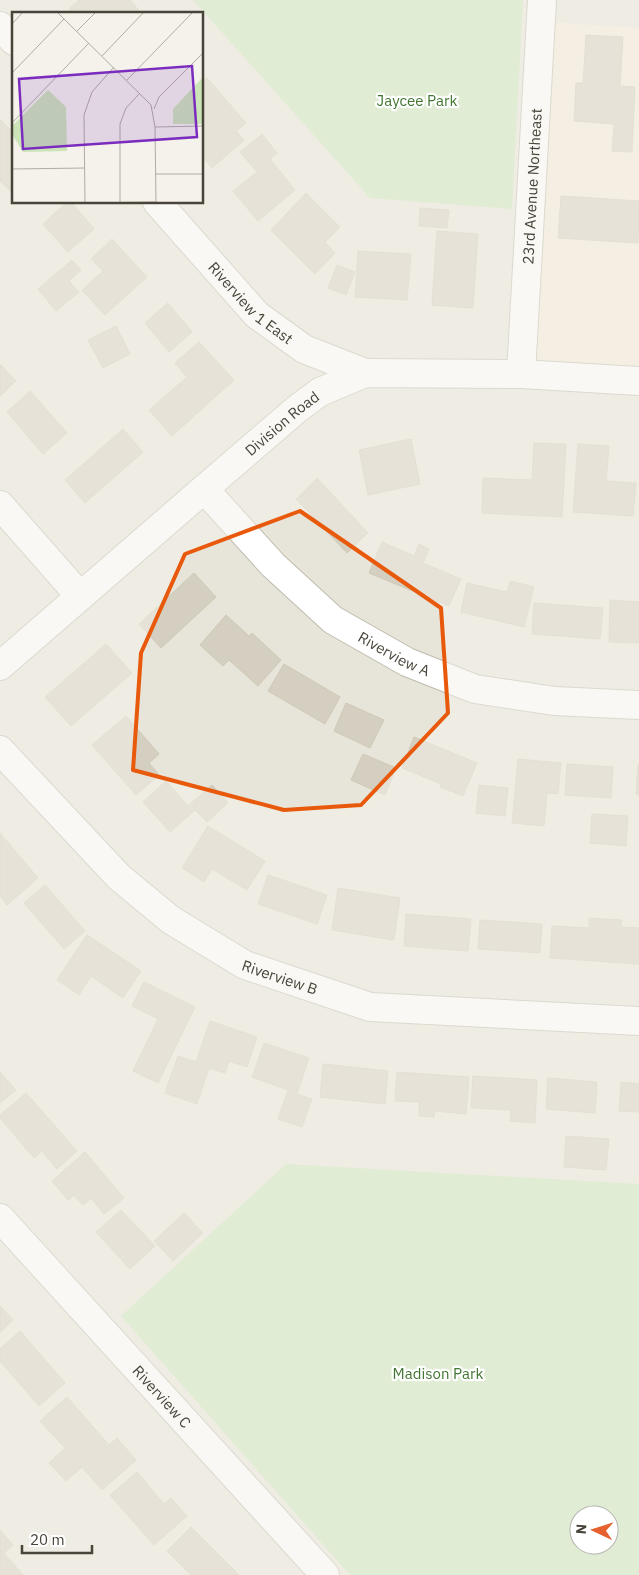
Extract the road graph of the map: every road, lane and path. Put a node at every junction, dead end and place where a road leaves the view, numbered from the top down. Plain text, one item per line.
1 (542, 0) edge
2 (0, 26) edge
3 (12, 39) edge
4 (159, 204) edge
5 (365, 373) junction
6 (521, 374) junction
7 (639, 381) edge
8 (204, 489) junction
9 (0, 505) edge
10 (80, 596) junction
11 (0, 666) edge
12 (639, 705) edge
13 (0, 750) edge
14 (639, 1021) edge
15 (0, 1218) edge
16 (325, 1575) edge

1 - 6 street, 23rd Avenue Northeast
2 - 3 street
4 - 5 street, Riverview 1 East
5 - 6 street, Division Road
5 - 8 street, Division Road
6 - 7 street, Division Road
8 - 10 street, Division Road
8 - 12 street, Riverview A
9 - 10 street
10 - 11 street, Division Road
13 - 14 street, Riverview B
15 - 16 street, Riverview C

